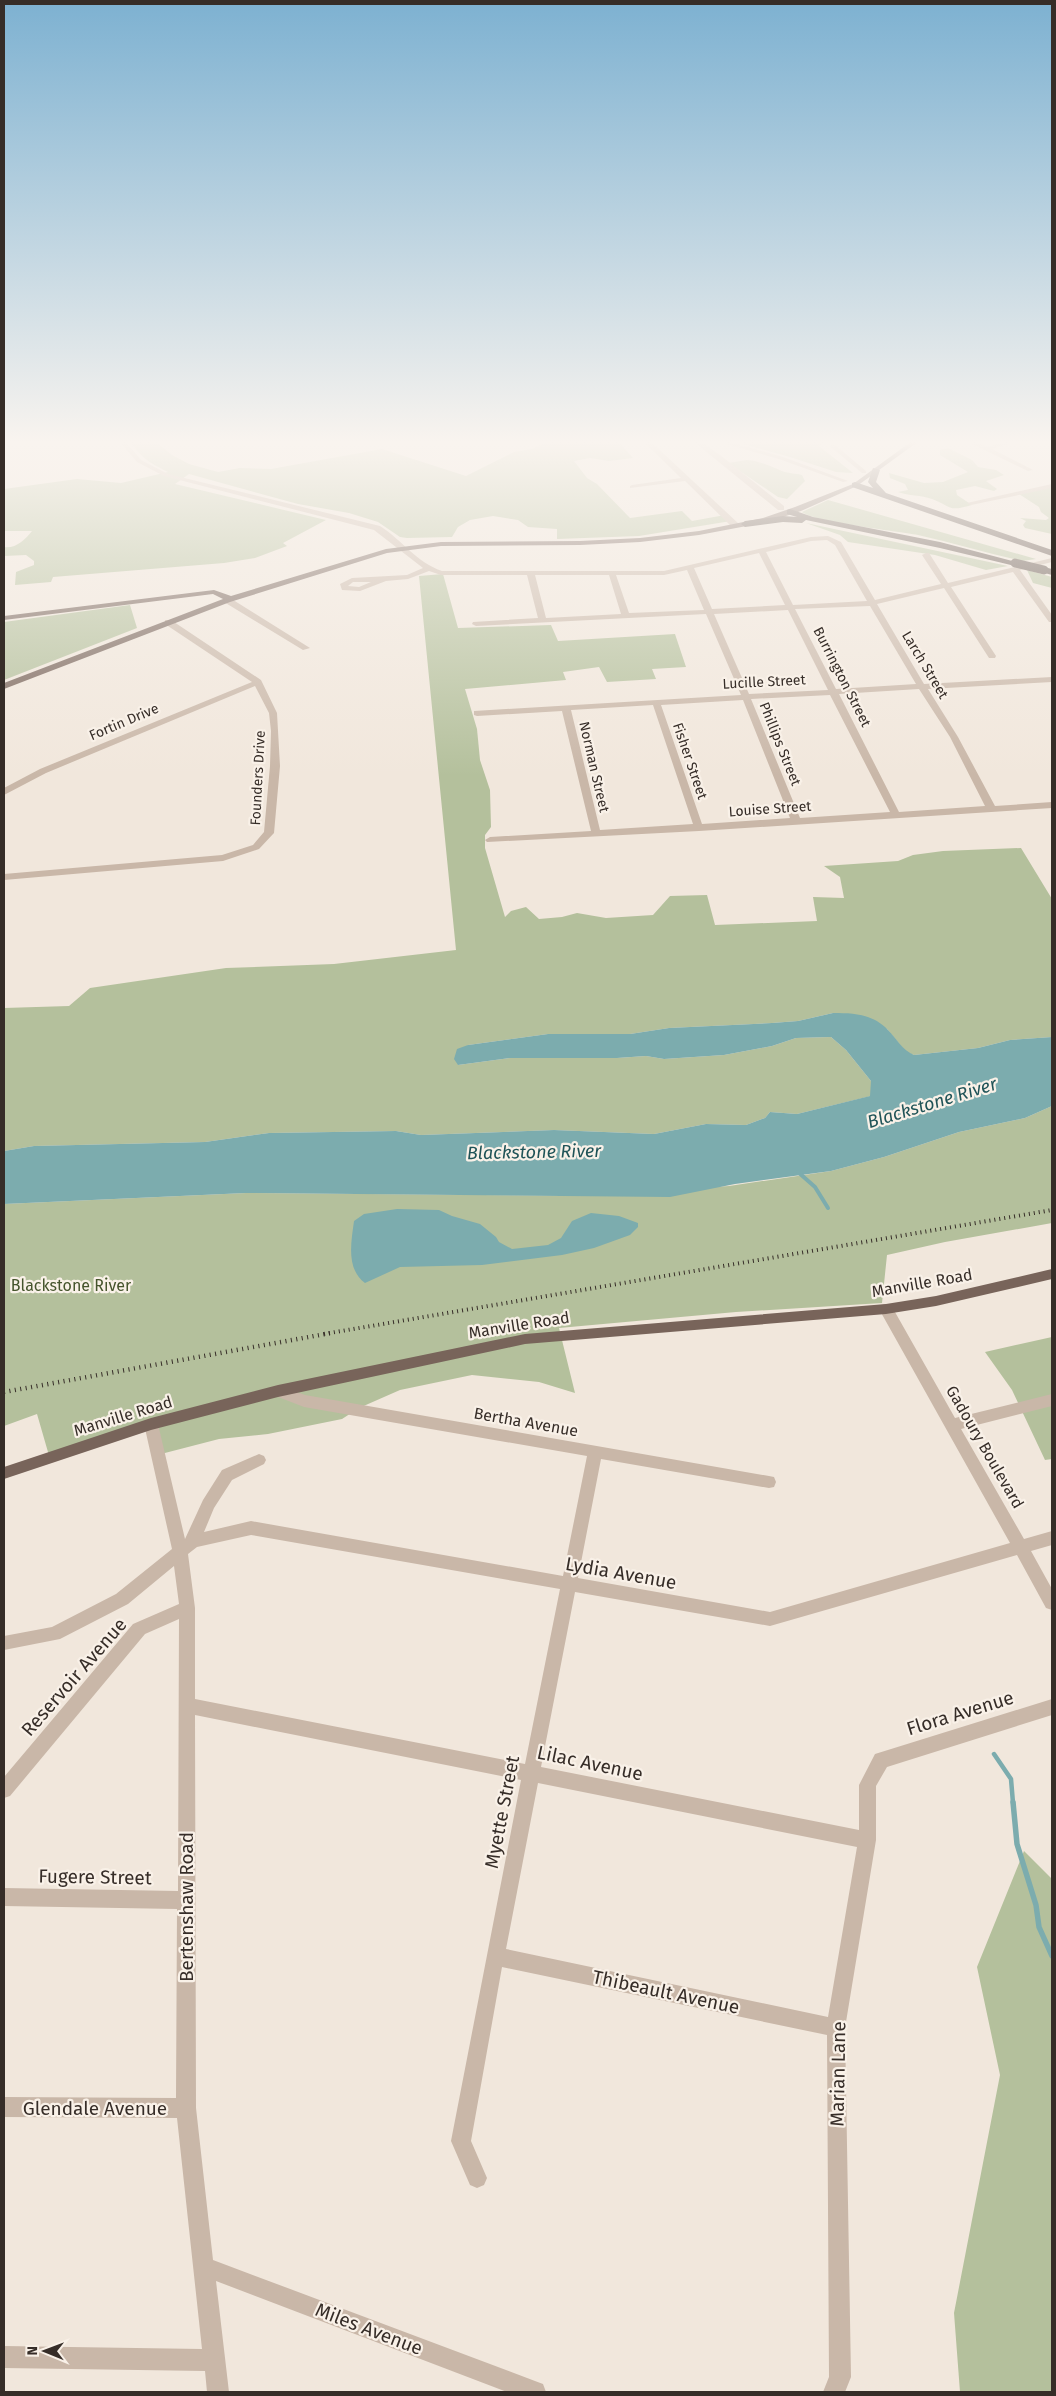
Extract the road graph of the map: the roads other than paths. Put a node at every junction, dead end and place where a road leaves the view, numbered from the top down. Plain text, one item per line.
1 (762, 552) edge
2 (382, 553) edge
3 (407, 553) edge
4 (758, 553) edge
5 (843, 553) edge
6 (967, 553) edge
7 (1030, 553) edge
8 (926, 555) dead end
9 (1050, 561) edge
10 (1015, 566) junction
11 (428, 568) junction
12 (690, 568) junction
13 (531, 574) junction
14 (612, 574) junction
15 (386, 579) dead end
16 (274, 586) junction
17 (945, 586) junction
18 (214, 592) junction
19 (176, 596) junction
20 (231, 601) junction
21 (873, 603) junction
22 (792, 607) junction
23 (710, 612) junction
24 (626, 616) junction
25 (4, 618) edge
26 (1052, 620) edge
27 (543, 621) junction
28 (168, 622) junction
29 (476, 624) dead end
30 (306, 648) dead end
31 (992, 656) dead end
32 (1052, 679) edge
33 (258, 682) junction
34 (4, 686) edge
35 (922, 687) junction
36 (834, 692) junction
37 (746, 697) junction
38 (656, 702) junction
39 (566, 707) junction
40 (477, 713) dead end
41 (4, 792) edge
42 (1052, 805) edge
43 (991, 808) junction
44 (896, 815) junction
45 (796, 821) junction
46 (699, 828) junction
47 (596, 833) junction
48 (490, 840) dead end
49 (4, 877) edge
50 (1052, 1274) edge
51 (886, 1309) junction
52 (278, 1391) junction
53 (1052, 1400) edge
54 (151, 1424) junction
55 (952, 1425) junction
56 (595, 1452) junction
57 (259, 1460) dead end
58 (4, 1473) edge
59 (769, 1482) dead end
60 (1052, 1538) edge
61 (186, 1546) junction
62 (1022, 1547) junction
63 (570, 1584) junction
64 (1052, 1603) edge
65 (187, 1608) junction
66 (4, 1643) edge
67 (187, 1705) junction
68 (1052, 1707) edge
69 (881, 1760) joint
70 (532, 1772) junction
71 (4, 1790) edge
72 (867, 1840) junction
73 (4, 1897) edge
74 (186, 1900) junction
75 (495, 1956) junction
76 (836, 2028) junction
77 (4, 2108) edge
78 (186, 2108) junction
79 (477, 2178) dead end
80 (203, 2266) junction
81 (4, 2357) edge
82 (214, 2360) junction
83 (218, 2392) edge
84 (535, 2392) edge
85 (834, 2392) edge

1 - 22 street, Burrington Street
2 - 16 main road
3 - 11 street
4 - 12 street
5 - 21 street, Larch Street
6 - 10 highway
7 - 9 highway
8 - 17 street
9 - 10 highway, bridge
10 - 17 street
10 - 26 street
11 - 13 street
11 - 15 street
12 - 14 street
12 - 23 street, Phillips Street
13 - 14 street
13 - 27 street
14 - 24 street
16 - 18 main road
16 - 20 main road
17 - 21 street
17 - 31 street
18 - 19 main road
18 - 20 main road
19 - 20 main road
19 - 25 main road
20 - 28 main road
20 - 30 street
21 - 22 street
21 - 35 street, Larch Street
22 - 23 street
22 - 36 street, Burrington Street
23 - 24 street
23 - 37 street, Phillips Street
24 - 27 street
27 - 29 street
28 - 33 street, Founders Drive
28 - 34 main road
32 - 35 street, Lucille Street
33 - 41 street, Fortin Drive
33 - 49 street, Founders Drive
35 - 36 street, Lucille Street
35 - 43 street, Larch Street
36 - 37 street, Lucille Street
36 - 44 street, Burrington Street
37 - 38 street, Lucille Street
37 - 45 street, Phillips Street
38 - 39 street, Lucille Street
38 - 46 street, Fisher Street
39 - 40 street, Lucille Street
39 - 47 street, Norman Street
42 - 43 street, Louise Street
43 - 44 street, Louise Street
44 - 45 street, Louise Street
45 - 46 street, Louise Street
46 - 47 street, Louise Street
47 - 48 street, Louise Street
50 - 51 main road, Manville Road
51 - 52 main road, Manville Road
51 - 55 street, Gadoury Boulevard
52 - 54 main road, Manville Road
52 - 56 street, Bertha Avenue
53 - 55 street
54 - 58 main road, Manville Road
54 - 61 street, Bertenshaw Road
55 - 62 street, Gadoury Boulevard
56 - 59 street, Bertha Avenue
56 - 63 street, Myette Street
57 - 61 street
60 - 62 street, Lydia Avenue
61 - 63 street, Lydia Avenue
61 - 65 street, Bertenshaw Road
61 - 66 street
62 - 63 street, Lydia Avenue
62 - 64 street, Gadoury Boulevard
63 - 70 street, Myette Street
65 - 67 street, Bertenshaw Road
65 - 71 street, Reservoir Avenue
67 - 70 street, Lilac Avenue
67 - 74 street, Bertenshaw Road
68 - 69 street, Flora Avenue
69 - 72 street, Marian Lane
70 - 72 street, Lilac Avenue
70 - 75 street, Myette Street
72 - 76 street, Marian Lane
73 - 74 street, Fugere Street
74 - 78 street, Bertenshaw Road
75 - 76 street, Thibeault Avenue
75 - 79 street, Myette Street
76 - 85 street, Marian Lane
77 - 78 street, Glendale Avenue
78 - 80 street, Bertenshaw Road
80 - 82 street, Bertenshaw Road
80 - 84 street, Miles Avenue
81 - 82 street
82 - 83 street, Bertenshaw Road

